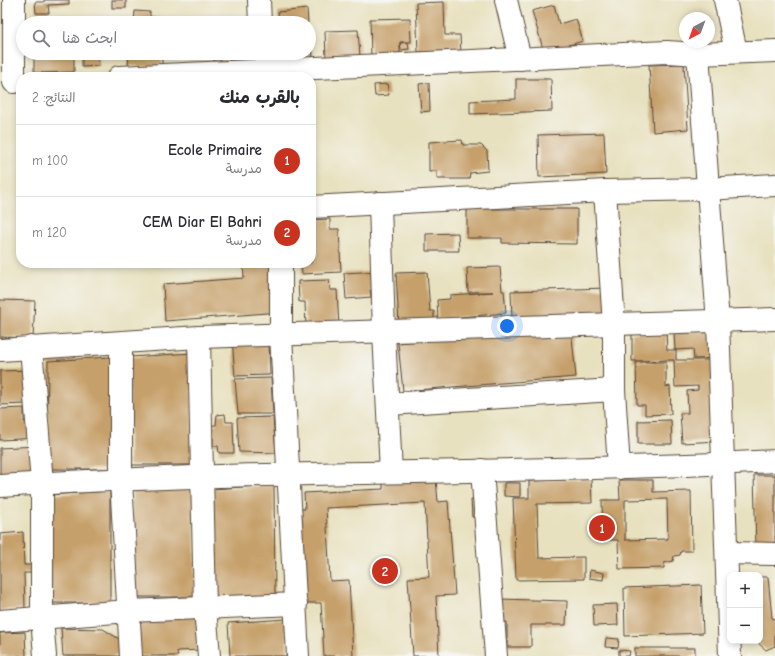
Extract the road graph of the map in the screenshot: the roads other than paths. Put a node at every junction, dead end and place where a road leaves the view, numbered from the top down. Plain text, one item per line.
1 (14, 0) edge
2 (259, 0) edge
3 (506, 0) edge
4 (725, 0) edge
5 (260, 16) edge
6 (775, 51) edge
7 (736, 52) junction
8 (698, 54) junction
9 (520, 59) junction
10 (263, 62) edge
11 (167, 72) edge
12 (12, 82) edge
13 (775, 185) edge
14 (707, 189) junction
15 (605, 191) junction
16 (380, 203) junction
17 (316, 206) edge
18 (281, 268) edge
19 (775, 319) edge
20 (718, 322) junction
21 (614, 325) junction
22 (384, 333) junction
23 (281, 335) junction
24 (198, 337) junction
25 (120, 343) junction
26 (31, 347) junction
27 (0, 350) edge
28 (614, 390) junction
29 (388, 404) junction
30 (775, 461) edge
31 (723, 464) junction
32 (619, 468) junction
33 (482, 470) junction
34 (391, 472) junction
35 (288, 473) junction
36 (203, 477) junction
37 (121, 480) junction
38 (42, 483) junction
39 (0, 486) edge
40 (727, 553) junction
41 (775, 554) edge
42 (296, 604) junction
43 (205, 608) junction
44 (129, 611) junction
45 (42, 618) junction
46 (0, 621) edge
47 (45, 656) edge
48 (132, 656) edge
49 (209, 656) edge
50 (298, 656) edge
51 (496, 656) edge
52 (730, 656) edge

1 - 12 street
2 - 5 street
3 - 9 street
4 - 7 street
6 - 7 street
7 - 8 street
8 - 9 street
8 - 14 street
9 - 10 street
10 - 11 street
13 - 14 street
14 - 15 street
14 - 20 street
15 - 16 street
15 - 21 street
16 - 17 street
16 - 22 street
18 - 23 street
19 - 20 street
20 - 21 street
20 - 31 street
21 - 22 street
21 - 28 street
22 - 23 street
22 - 29 street
23 - 24 street
23 - 35 street
24 - 25 street
24 - 36 street
25 - 26 street
25 - 37 street
26 - 27 street
26 - 38 street
28 - 29 street
28 - 32 street
29 - 34 street
30 - 31 street
31 - 32 street
31 - 40 street
32 - 33 street
33 - 34 street
33 - 51 street
34 - 35 street
35 - 36 street
35 - 42 street
36 - 37 street
36 - 43 street
37 - 38 street
37 - 44 street
38 - 39 street
38 - 45 street
40 - 41 street
40 - 52 street
42 - 43 street
42 - 50 street
43 - 44 street
43 - 49 street
44 - 45 street
44 - 48 street
45 - 46 street
45 - 47 street

